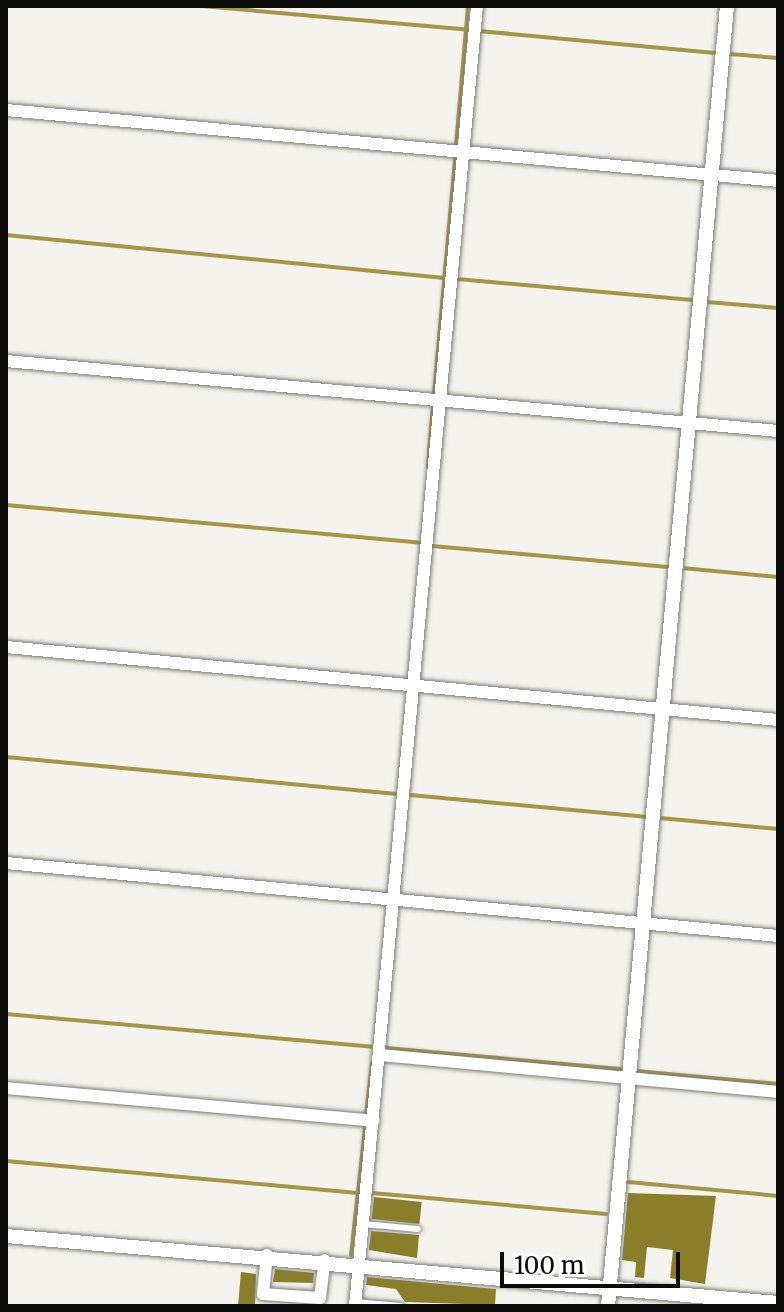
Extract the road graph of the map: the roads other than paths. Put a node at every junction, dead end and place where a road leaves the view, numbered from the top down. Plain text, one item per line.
1 (477, 6) edge
2 (727, 6) edge
3 (6, 110) edge
4 (463, 153) junction
5 (712, 175) junction
6 (778, 181) edge
7 (6, 361) edge
8 (442, 401) junction
9 (689, 423) junction
10 (778, 431) edge
11 (6, 647) edge
12 (415, 685) junction
13 (662, 709) junction
14 (778, 720) edge
15 (6, 863) edge
16 (397, 900) junction
17 (641, 924) junction
18 (778, 936) edge
19 (381, 1055) junction
20 (628, 1078) junction
21 (6, 1088) edge
22 (778, 1092) edge
23 (374, 1121) junction
24 (363, 1224) junction
25 (418, 1229) dead end
26 (6, 1236) edge
27 (267, 1255) junction
28 (325, 1260) junction
29 (359, 1263) junction
30 (610, 1285) junction
31 (778, 1303) edge
32 (355, 1304) edge
33 (401, 1306) edge
34 (608, 1306) edge

1 - 4 street
2 - 5 street
3 - 4 street
4 - 5 street
4 - 8 street
5 - 6 street
5 - 9 street
7 - 8 street
8 - 9 street
8 - 12 street
9 - 10 street
9 - 13 street
11 - 12 street
12 - 13 street
12 - 16 street
13 - 14 street
13 - 17 street
15 - 16 street
16 - 17 street
16 - 19 street
17 - 18 street
17 - 20 street
19 - 20 street
19 - 23 street
20 - 22 street
20 - 30 street
21 - 23 street
23 - 24 street
24 - 25 lane
24 - 29 street
26 - 27 street
27 - 28 street
27 - 28 street
28 - 29 street
29 - 30 street
29 - 32 street
30 - 31 street
30 - 34 street
32 - 33 lane

